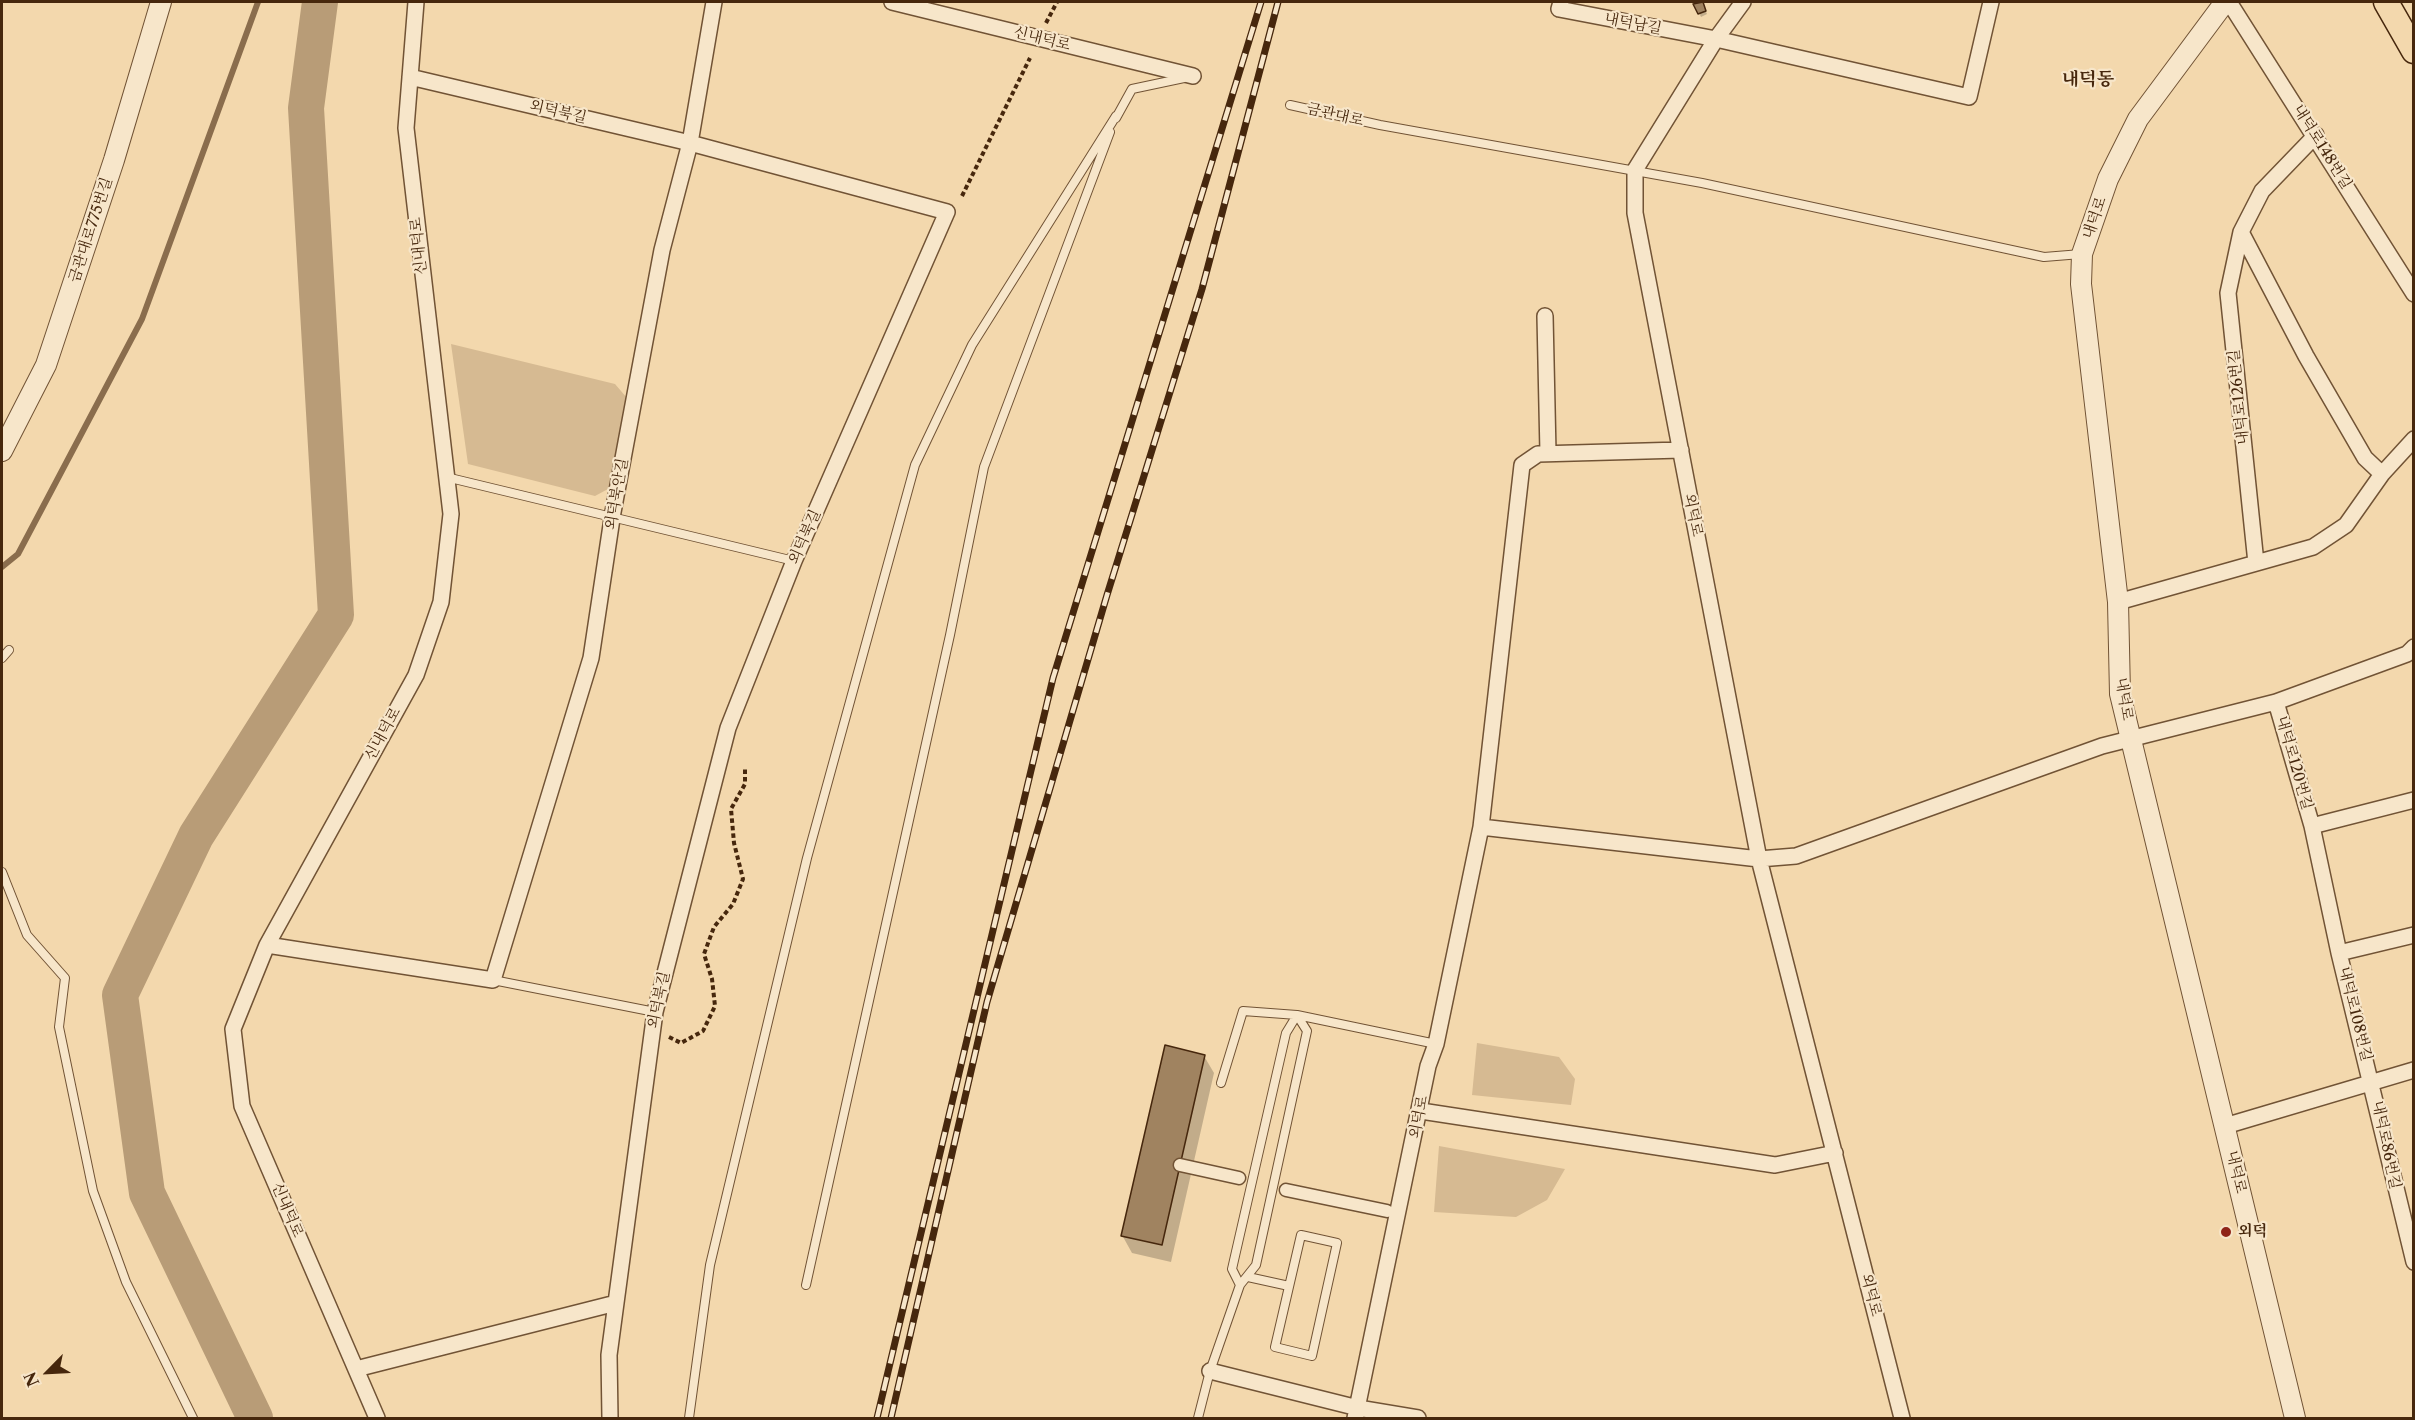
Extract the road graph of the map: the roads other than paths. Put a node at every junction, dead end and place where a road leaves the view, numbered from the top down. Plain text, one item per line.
1 (161, 2) edge
2 (416, 2) edge
3 (714, 2) edge
4 (892, 2) edge
5 (1562, 2) edge
6 (1743, 2) edge
7 (1991, 2) edge
8 (2225, 2) edge
9 (2229, 2) edge
10 (2386, 2) edge
11 (1716, 39) junction
12 (2414, 51) edge
13 (1192, 76) joint
14 (410, 77) junction
15 (1290, 105) dead end
16 (1116, 116) junction
17 (2316, 135) junction
18 (690, 143) junction
19 (1635, 170) junction
20 (2241, 232) junction
21 (2082, 254) junction
22 (2414, 294) edge
23 (1545, 316) dead end
24 (2414, 439) edge
25 (1681, 450) junction
26 (2, 451) edge
27 (1548, 453) junction
28 (2382, 474) junction
29 (445, 476) junction
30 (612, 517) junction
31 (794, 561) junction
32 (2256, 563) junction
33 (2118, 602) junction
34 (2414, 647) edge
35 (9, 650) dead end
36 (2, 658) edge
37 (2276, 702) junction
38 (2131, 738) junction
39 (2414, 800) edge
40 (2312, 826) junction
41 (1481, 827) junction
42 (1759, 858) junction
43 (2, 872) edge
44 (2414, 935) edge
45 (267, 945) junction
46 (2339, 953) junction
47 (493, 980) junction
48 (655, 1011) junction
49 (1298, 1015) junction
50 (1436, 1044) junction
51 (2414, 1070) edge
52 (2372, 1080) junction
53 (1221, 1083) dead end
54 (1421, 1111) junction
55 (2225, 1126) junction
56 (1835, 1153) junction
57 (1180, 1166) dead end
58 (1239, 1178) dead end
59 (1286, 1191) dead end
60 (2407, 1209) edge
61 (1387, 1211) dead end
62 (2414, 1262) edge
63 (1248, 1277) junction
64 (1240, 1285) junction
65 (806, 1286) dead end
66 (1289, 1286) junction
67 (615, 1303) junction
68 (356, 1369) junction
69 (1210, 1371) junction
70 (1357, 1413) edge
71 (193, 1419) edge
72 (377, 1419) edge
73 (610, 1419) edge
74 (689, 1419) edge
75 (1198, 1419) edge
76 (1418, 1419) edge
77 (1902, 1419) edge
78 (2295, 1419) edge

1 - 26 street, 금관대로775번길
2 - 14 street, 신내덕로
3 - 18 street, 외덕북안길
4 - 13 street, 신내덕로
5 - 11 street, 내덕남길
6 - 11 street
7 - 11 street
8 - 21 street, 내덕로
9 - 17 street, 내덕로148번길
10 - 12 main road
11 - 19 street
13 - 16 lane
14 - 18 street, 외덕북길
14 - 29 street, 신내덕로
15 - 19 lane, 금관대로
16 - 65 lane
16 - 74 lane
17 - 20 street, 내덕로126번길
17 - 22 street, 내덕로148번길
18 - 30 street, 외덕북안길
18 - 31 street, 외덕북길
19 - 21 lane, 금관대로
19 - 25 street, 외덕로
20 - 28 street
20 - 32 street, 내덕로126번길
21 - 33 street, 내덕로
23 - 27 street
24 - 28 street
25 - 27 street
25 - 42 street, 외덕로
27 - 41 street, 외덕로
28 - 32 street
29 - 30 lane
29 - 45 street, 신내덕로
30 - 31 lane
30 - 47 street, 외덕북안길
31 - 48 street, 외덕북길
32 - 33 street
33 - 38 street, 내덕로
34 - 37 street, 내덕로120번길
35 - 36 lane
37 - 38 street, 내덕로120번길
37 - 40 street, 내덕로120번길
38 - 42 street
38 - 55 street, 내덕로
39 - 40 street, 내덕로120번길
40 - 46 street
41 - 42 street
41 - 50 street, 외덕로
42 - 56 street, 외덕로
43 - 71 lane
44 - 46 street, 내덕로108번길
45 - 47 street
45 - 68 street, 신내덕로
46 - 52 street, 내덕로108번길
47 - 48 lane
48 - 67 street, 외덕북길
49 - 50 lane
49 - 53 lane
49 - 63 lane
49 - 64 lane
50 - 54 street, 외덕로
51 - 52 street, 내덕로108번길
52 - 55 street, 내덕로108번길
52 - 60 street, 내덕로86번길
54 - 56 street
54 - 70 street, 외덕로
55 - 78 street, 내덕로
56 - 77 street, 외덕로
57 - 58 street
59 - 61 street
60 - 62 street, 내덕로86번길
63 - 64 lane
63 - 66 lane
64 - 69 lane
66 - 66 lane
67 - 68 street
67 - 73 street, 외덕북길
68 - 72 street, 신내덕로
69 - 70 street
69 - 75 lane
70 - 76 street

